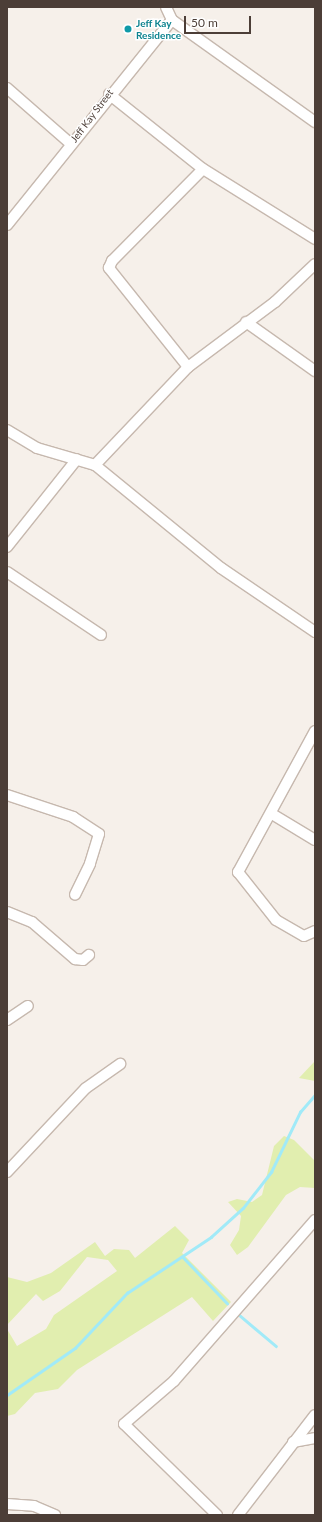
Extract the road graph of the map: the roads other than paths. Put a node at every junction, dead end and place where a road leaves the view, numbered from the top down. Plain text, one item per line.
1 (166, 7) edge
2 (172, 20) junction
3 (7, 88) edge
4 (108, 94) junction
5 (315, 122) edge
6 (71, 144) junction
7 (203, 169) junction
8 (7, 225) edge
9 (315, 239) edge
10 (315, 264) edge
11 (246, 322) junction
12 (188, 368) junction
13 (315, 371) edge
14 (7, 430) edge
15 (76, 459) junction
16 (95, 465) junction
17 (7, 547) edge
18 (7, 572) edge
19 (315, 632) edge
20 (101, 635) dead end
21 (315, 731) edge
22 (7, 795) edge
23 (272, 814) junction
24 (315, 840) edge
25 (75, 895) dead end
26 (7, 912) edge
27 (315, 931) edge
28 (89, 954) dead end
29 (28, 1006) dead end
30 (7, 1020) edge
31 (120, 1064) dead end
32 (7, 1172) edge
33 (315, 1220) edge
34 (315, 1415) edge
35 (315, 1438) edge
36 (293, 1442) junction
37 (7, 1504) edge
38 (55, 1515) edge
39 (217, 1515) edge
40 (238, 1515) edge

1 - 2 street
2 - 4 street, Jeff Kay Street
2 - 5 street
3 - 6 street
4 - 6 street, Jeff Kay Street
4 - 7 street
6 - 8 street, Jeff Kay Street
7 - 9 street
7 - 12 street
10 - 11 street
11 - 12 street
11 - 13 street
12 - 16 street
14 - 15 street
15 - 16 street
15 - 17 street
16 - 19 street
18 - 20 street
21 - 23 street
22 - 25 street
23 - 24 street
23 - 27 street
26 - 28 street
29 - 30 street
31 - 32 street
33 - 39 street
34 - 36 street
35 - 36 street
36 - 40 street
37 - 38 street

